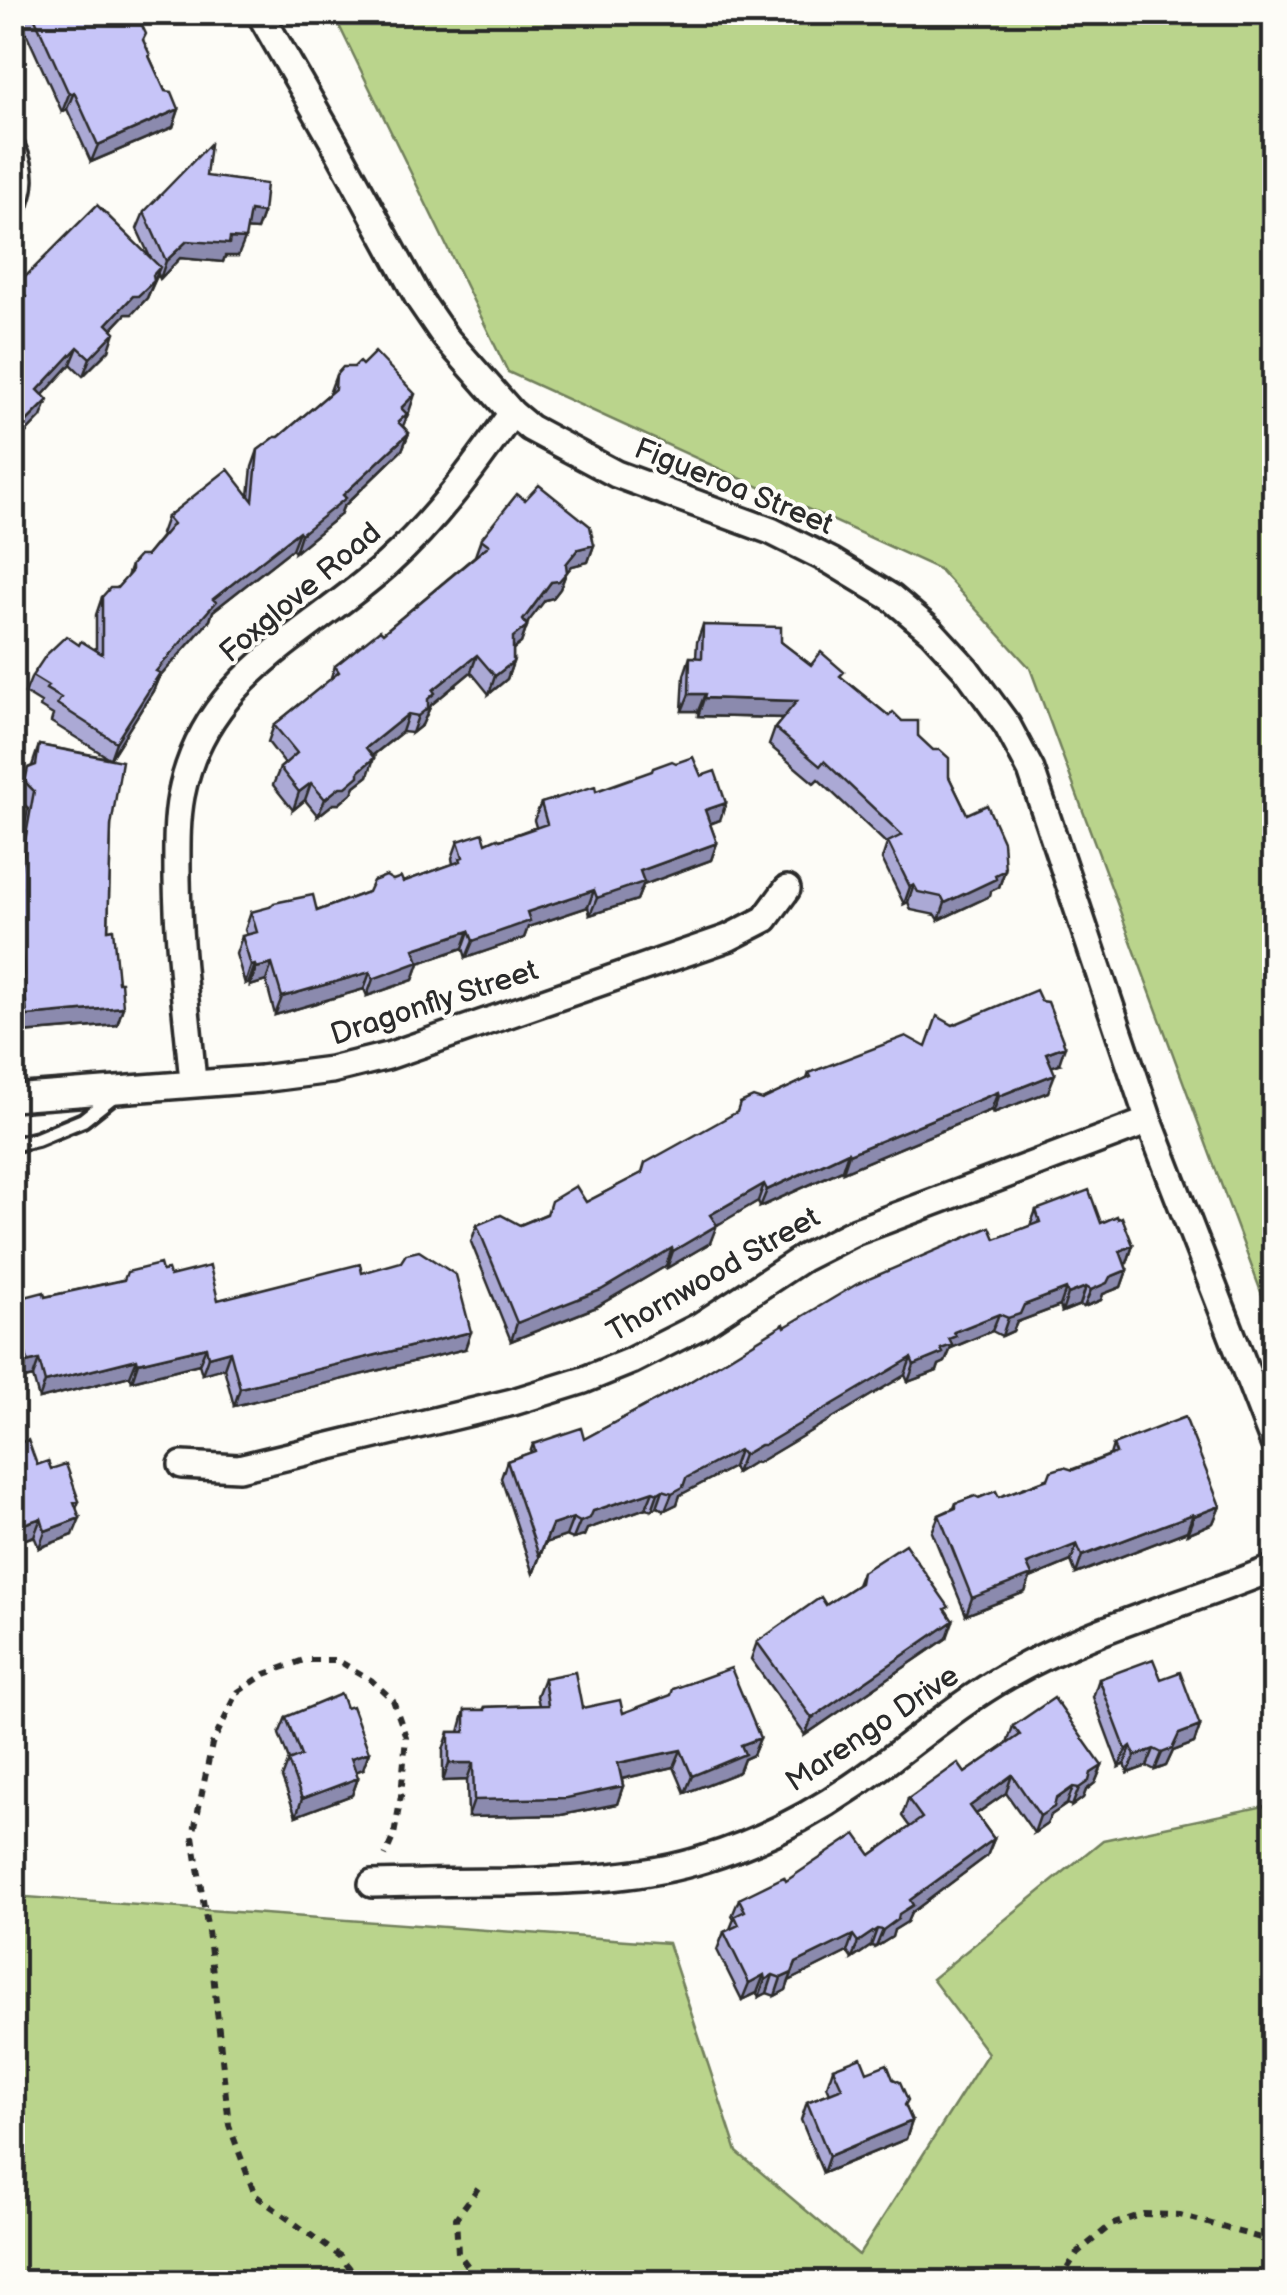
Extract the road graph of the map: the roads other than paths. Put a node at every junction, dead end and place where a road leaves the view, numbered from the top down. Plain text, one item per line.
1 (259, 12) edge
2 (12, 149) edge
3 (12, 210) edge
4 (512, 412) junction
5 (787, 890) dead end
6 (193, 1082) junction
7 (123, 1088) junction
8 (12, 1098) edge
9 (1149, 1121) junction
10 (12, 1145) edge
11 (1274, 1443) edge
12 (182, 1465) dead end
13 (1274, 1568) edge
14 (372, 1884) road end

1 - 4 street, Figueroa Street
2 - 3 street
4 - 6 street, Foxglove Road
4 - 9 street, Figueroa Street
5 - 6 street, Dragonfly Street
6 - 7 street, Dragonfly Street
7 - 8 street, Dragonfly Street
7 - 10 lane
9 - 11 street, Figueroa Street
9 - 12 street, Thornwood Street
13 - 14 street, Marengo Drive

